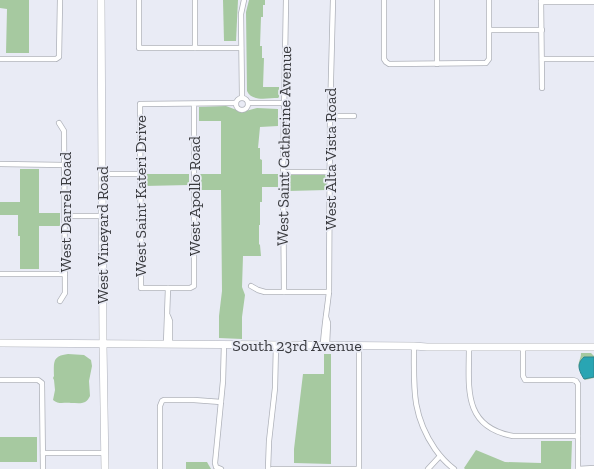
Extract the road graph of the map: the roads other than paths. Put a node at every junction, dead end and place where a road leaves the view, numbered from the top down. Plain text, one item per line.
1 (60, 0) edge
2 (101, 0) edge
3 (139, 0) edge
4 (195, 0) edge
5 (244, 0) edge
6 (286, 0) edge
7 (333, 0) edge
8 (384, 0) edge
9 (437, 0) edge
10 (489, 0) edge
11 (541, 1) edge
12 (594, 2) edge
13 (490, 30) junction
14 (542, 30) junction
15 (195, 48) junction
16 (241, 48) junction
17 (0, 59) edge
18 (542, 59) junction
19 (594, 59) edge
20 (437, 64) junction
21 (542, 88) dead end
22 (242, 97) junction
23 (235, 103) junction
24 (248, 103) junction
25 (284, 103) junction
26 (194, 104) junction
27 (330, 116) junction
28 (354, 116) dead end
29 (60, 123) dead end
30 (0, 164) edge
31 (65, 165) junction
32 (283, 172) junction
33 (330, 172) junction
34 (102, 174) junction
35 (140, 174) junction
36 (65, 216) junction
37 (102, 216) junction
38 (0, 274) edge
39 (65, 274) junction
40 (252, 286) dead end
41 (168, 288) junction
42 (284, 292) junction
43 (329, 292) junction
44 (60, 301) dead end
45 (0, 343) edge
46 (103, 344) junction
47 (168, 344) junction
48 (224, 344) junction
49 (276, 344) junction
50 (325, 344) junction
51 (359, 346) junction
52 (414, 346) junction
53 (469, 347) junction
54 (523, 347) junction
55 (594, 347) edge
56 (0, 380) edge
57 (221, 402) junction
58 (578, 436) junction
59 (43, 453) junction
60 (105, 453) junction
61 (440, 456) junction
62 (219, 468) edge
63 (594, 468) edge
64 (43, 469) edge
65 (105, 469) edge
66 (160, 469) edge
67 (268, 469) edge
68 (272, 469) edge
69 (359, 469) edge
70 (428, 469) edge
71 (454, 469) edge
72 (578, 469) edge

1 - 17 street
2 - 34 street, West Vineyard Road
3 - 15 street
4 - 15 street
5 - 16 street
6 - 25 street, West Saint Catherine Avenue
7 - 27 street, West Alta Vista Road
8 - 20 street
9 - 20 street
10 - 13 street
11 - 12 street
11 - 14 street
13 - 14 street
13 - 20 street
14 - 18 street
15 - 16 street
16 - 22 street
18 - 19 street
18 - 21 street
22 - 23 street
22 - 24 street
23 - 24 street
23 - 26 street
24 - 25 street
25 - 32 street, West Saint Catherine Avenue
26 - 35 street, West Saint Kateri Drive
26 - 41 street, West Apollo Road
27 - 28 street
27 - 33 street, West Alta Vista Road
29 - 31 street, West Darrel Road
30 - 31 street
31 - 36 street, West Darrel Road
32 - 33 street
32 - 42 street, West Saint Catherine Avenue
33 - 43 street, West Alta Vista Road
34 - 35 street
34 - 37 street, West Vineyard Road
35 - 41 street, West Saint Kateri Drive
36 - 37 street
36 - 39 street, West Darrel Road
37 - 46 street, West Vineyard Road
38 - 39 street
39 - 44 street, West Darrel Road
40 - 42 street
41 - 47 street
42 - 43 street
43 - 50 street, West Alta Vista Road
45 - 46 street, South 23rd Avenue
46 - 47 street, South 23rd Avenue
46 - 60 street, West Vineyard Road
47 - 48 street, South 23rd Avenue
48 - 49 street, South 23rd Avenue
48 - 57 street
49 - 50 street, South 23rd Avenue
49 - 67 street
50 - 51 street, South 23rd Avenue
51 - 52 street, South 23rd Avenue
51 - 69 street
52 - 53 street, South 23rd Avenue
52 - 61 street
53 - 54 street, South 23rd Avenue
53 - 58 street
54 - 55 street, South 23rd Avenue
54 - 58 street
56 - 59 street
57 - 62 street
57 - 66 street
58 - 72 street
59 - 60 street
59 - 64 street
60 - 65 street, West Vineyard Road
61 - 70 street
61 - 71 street
63 - 72 street
68 - 69 street

